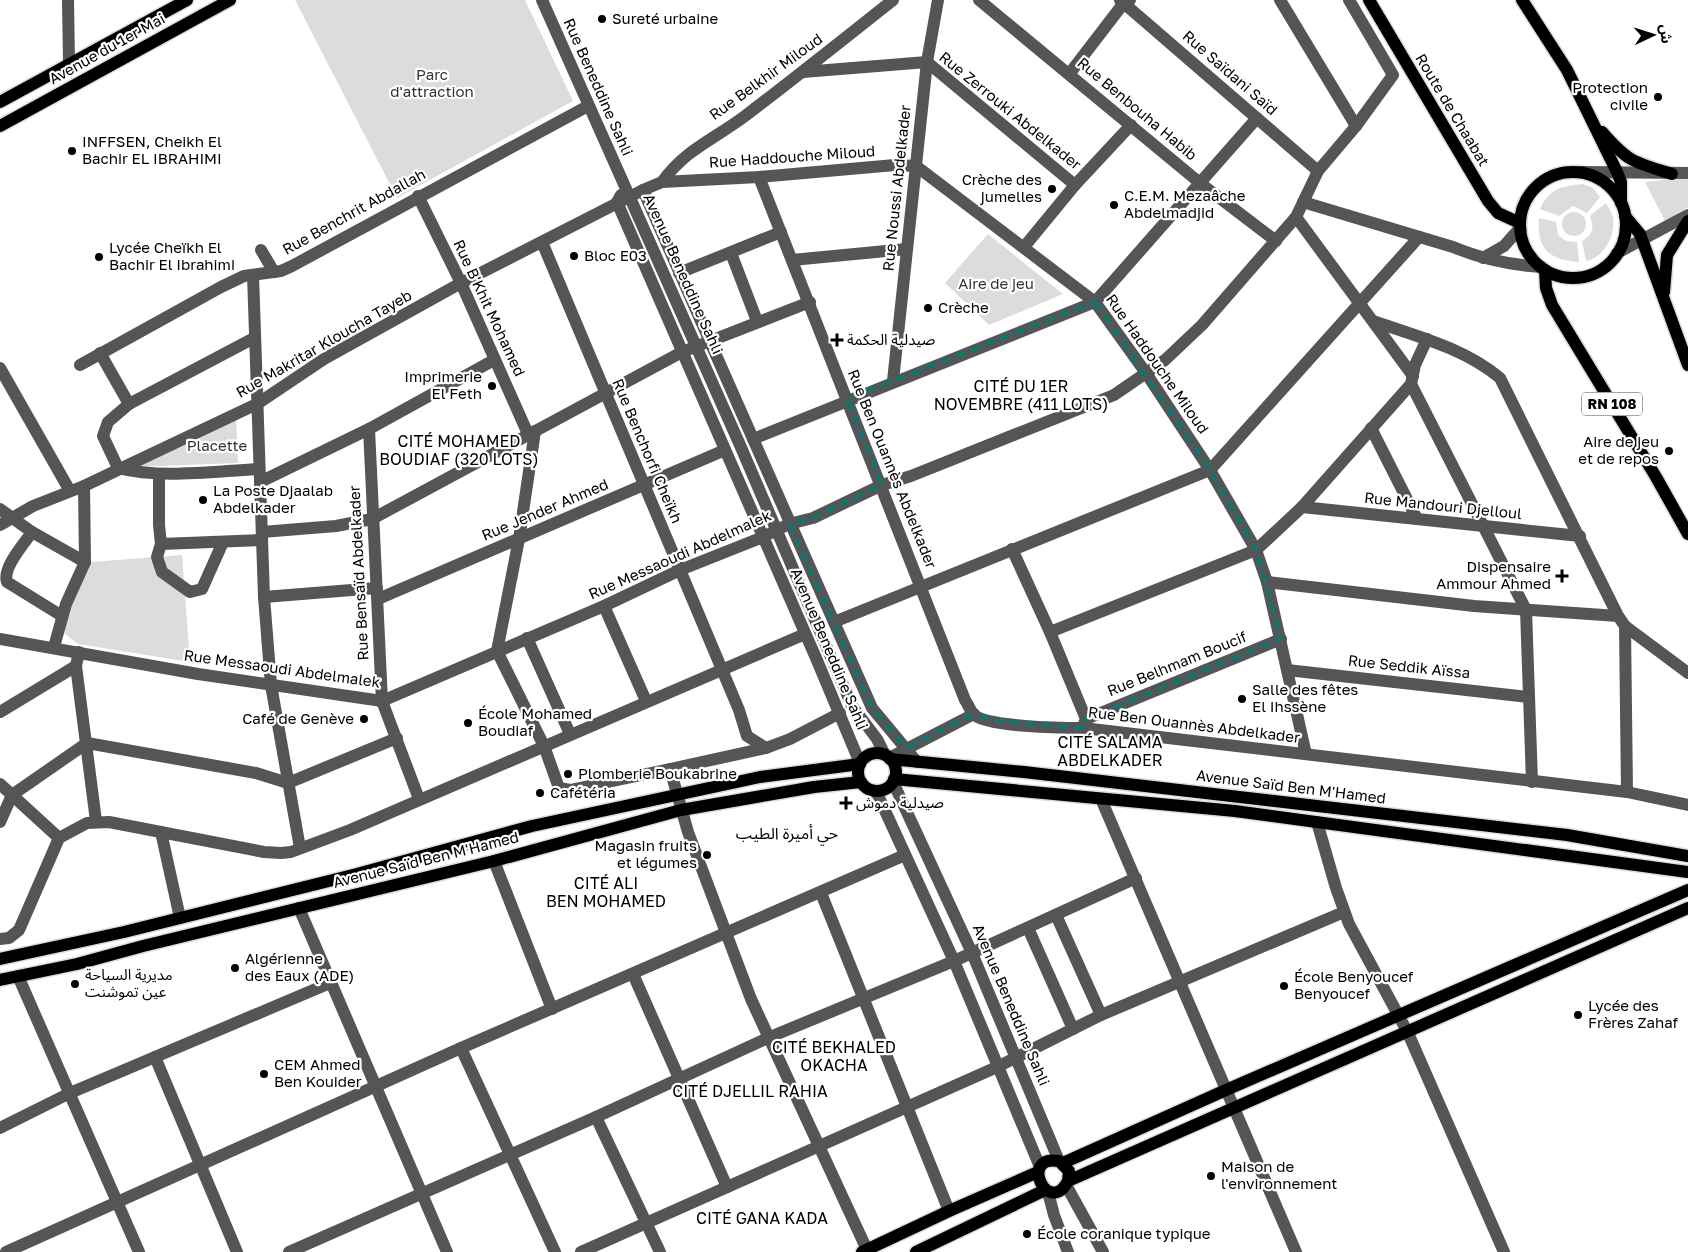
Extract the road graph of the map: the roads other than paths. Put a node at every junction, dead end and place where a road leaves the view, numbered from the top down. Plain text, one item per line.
1 (68, 0) edge
2 (189, 0) edge
3 (230, 0) edge
4 (542, 0) edge
5 (893, 0) edge
6 (938, 0) edge
7 (979, 0) edge
8 (1280, 0) edge
9 (1349, 0) edge
10 (1369, 0) edge
11 (1522, 0) edge
12 (1125, 1) edge
13 (199, 17) junction
14 (927, 62) junction
15 (69, 63) junction
16 (804, 72) junction
17 (1070, 73) junction
18 (0, 102) edge
19 (588, 106) junction
20 (1257, 118) junction
21 (1592, 120) junction
22 (1131, 125) junction
23 (0, 126) edge
24 (1356, 126) junction
25 (916, 166) junction
26 (1318, 171) junction
27 (1581, 172) junction
28 (1617, 172) junction
29 (1688, 172) edge
30 (1672, 174) junction
31 (759, 177) junction
32 (662, 182) junction
33 (1200, 182) junction
34 (1075, 186) junction
35 (643, 190) junction
36 (628, 191) junction
37 (418, 196) junction
38 (617, 202) junction
39 (1303, 202) junction
40 (1621, 203) junction
41 (1688, 215) edge
42 (1625, 216) junction
43 (1296, 217) junction
44 (1688, 221) edge
45 (1520, 225) junction
46 (781, 232) junction
47 (1419, 237) junction
48 (1276, 241) junction
49 (1643, 241) junction
50 (542, 242) junction
51 (1024, 247) junction
52 (907, 249) junction
53 (260, 250) dead end
54 (730, 253) junction
55 (1617, 253) junction
56 (1483, 258) junction
57 (792, 260) junction
58 (1543, 268) junction
59 (274, 272) junction
60 (679, 273) junction
61 (253, 275) junction
62 (461, 283) junction
63 (810, 302) junction
64 (1095, 302) junction
65 (1664, 302) junction
66 (1360, 305) junction
67 (757, 321) junction
68 (1373, 321) junction
69 (254, 338) junction
70 (709, 339) junction
71 (1427, 340) junction
72 (696, 345) junction
73 (682, 352) junction
74 (100, 353) junction
75 (494, 360) junction
76 (80, 365) dead end
77 (1688, 365) edge
78 (0, 368) edge
79 (1146, 374) junction
80 (1412, 380) junction
81 (893, 381) junction
82 (605, 394) junction
83 (847, 400) junction
84 (129, 404) junction
85 (258, 404) junction
86 (1371, 428) junction
87 (369, 429) junction
88 (532, 432) junction
89 (753, 438) junction
90 (725, 450) junction
91 (118, 468) junction
92 (1210, 470) junction
93 (159, 474) junction
94 (260, 476) junction
95 (882, 485) junction
96 (84, 486) junction
97 (645, 486) junction
98 (70, 491) junction
99 (1302, 507) junction
100 (0, 510) edge
101 (12, 517) junction
102 (1417, 518) junction
103 (372, 519) junction
104 (0, 525) edge
105 (783, 527) junction
106 (1486, 528) junction
107 (32, 532) junction
108 (1688, 534) edge
109 (262, 536) junction
110 (1580, 536) junction
111 (763, 537) junction
112 (519, 539) junction
113 (222, 542) junction
114 (161, 544) junction
115 (1012, 549) junction
116 (1256, 550) junction
117 (85, 562) junction
118 (680, 570) junction
119 (1267, 582) junction
120 (922, 588) junction
121 (377, 593) junction
122 (264, 597) junction
123 (604, 606) junction
124 (1526, 610) junction
125 (62, 616) junction
126 (1622, 621) junction
127 (834, 622) junction
128 (1050, 632) junction
129 (805, 634) junction
130 (527, 638) junction
131 (0, 639) edge
132 (1281, 639) junction
133 (54, 647) junction
134 (497, 651) junction
135 (79, 652) junction
136 (76, 666) junction
137 (721, 670) junction
138 (1287, 670) junction
139 (1688, 674) edge
140 (271, 685) junction
141 (1528, 697) junction
142 (382, 701) junction
143 (646, 701) junction
144 (0, 712) edge
145 (840, 713) junction
146 (974, 714) junction
147 (1084, 723) junction
148 (889, 731) junction
149 (570, 734) junction
150 (397, 738) junction
151 (87, 743) junction
152 (544, 746) junction
153 (766, 748) junction
154 (906, 748) junction
155 (1306, 754) junction
156 (888, 757) junction
157 (917, 762) junction
158 (860, 764) junction
159 (670, 769) junction
160 (893, 781) junction
161 (861, 782) junction
162 (1532, 782) junction
163 (288, 783) junction
164 (0, 784) edge
165 (876, 791) junction
166 (1627, 792) junction
167 (677, 794) junction
168 (12, 795) junction
169 (419, 799) junction
170 (1101, 799) junction
171 (1688, 805) edge
172 (681, 810) junction
173 (96, 821) junction
174 (0, 822) edge
175 (1317, 822) junction
176 (161, 832) junction
177 (59, 838) junction
178 (300, 848) junction
179 (905, 855) junction
180 (1688, 856) edge
181 (494, 861) junction
182 (1688, 872) edge
183 (1136, 878) junction
184 (1688, 890) edge
185 (821, 893) junction
186 (299, 908) junction
187 (1688, 908) edge
188 (1344, 912) junction
189 (1056, 915) junction
190 (180, 918) junction
191 (1028, 928) junction
192 (726, 933) junction
193 (1583, 936) junction
194 (4, 939) edge
195 (1589, 952) junction
196 (972, 953) junction
197 (13, 955) junction
198 (0, 959) edge
199 (954, 961) junction
200 (633, 974) junction
201 (18, 976) junction
202 (0, 980) edge
203 (1180, 982) junction
204 (330, 983) junction
205 (863, 997) junction
206 (552, 1009) junction
207 (1101, 1015) junction
208 (1397, 1016) junction
209 (1073, 1029) junction
210 (1408, 1033) junction
211 (770, 1037) junction
212 (461, 1048) junction
213 (1016, 1057) junction
214 (155, 1058) junction
215 (997, 1067) junction
216 (679, 1079) junction
217 (375, 1087) junction
218 (1226, 1090) junction
219 (70, 1093) junction
220 (907, 1107) junction
221 (1234, 1110) junction
222 (596, 1117) junction
223 (0, 1128) edge
224 (820, 1146) junction
225 (510, 1155) junction
226 (1061, 1162) junction
227 (200, 1166) junction
228 (1039, 1170) junction
229 (1067, 1183) junction
230 (727, 1187) junction
231 (1046, 1191) junction
232 (422, 1194) junction
233 (118, 1204) junction
234 (949, 1211) junction
235 (647, 1223) junction
236 (866, 1251) edge
237 (6, 1252) edge
238 (139, 1252) edge
239 (237, 1252) edge
240 (289, 1252) edge
241 (447, 1252) edge
242 (555, 1252) edge
243 (581, 1252) edge
244 (660, 1252) edge
245 (916, 1252) edge
246 (1068, 1252) edge
247 (1103, 1252) edge
248 (1296, 1252) edge
249 (1504, 1252) edge

1 - 15 street
2 - 13 main road
2 - 15 main road, Avenue du 1er Mai
3 - 13 main road, Avenue du 1er Mai
4 - 19 street, Rue Beneddine Sahli
5 - 16 street, Rue Belkhir Miloud
6 - 14 street, Rue Noussi Abdelkader
7 - 17 street, Rue Benbouha Habib
8 - 24 street
9 - 24 street, Rue Messaoudi Abdelmalek
10 - 45 main road, Route de Chaabat
11 - 21 main road
12 - 17 street
12 - 20 street, Rue Saïdani Saïd
13 - 23 main road, Avenue du 1er Mai
14 - 16 street, Rue Zerrouki Abdelkader
14 - 25 street, Rue Noussi Abdelkader
14 - 34 street, Rue Zerrouki Abdelkader
15 - 18 main road, Avenue du 1er Mai
16 - 32 street, Rue Belkhir Miloud
17 - 22 street, Rue Benbouha Habib
19 - 36 street, Rue Beneddine Sahli
19 - 37 street, Rue Benchrit Abdallah
20 - 26 street, Rue Saïdani Saïd
20 - 33 street
21 - 28 main road
21 - 30 main road
22 - 33 street, Rue Benbouha Habib
22 - 34 street
24 - 26 street, Rue Messaoudi Abdelmalek
25 - 31 street, Rue Haddouche Miloud
25 - 51 street, Rue Haddouche Miloud
25 - 52 street, Rue Noussi Abdelkader
26 - 39 street, Rue Messaoudi Abdelmalek
27 - 28 street
27 - 40 main road
27 - 45 main road
28 - 30 street
28 - 40 main road
29 - 30 street
31 - 32 street, Rue Haddouche Miloud
31 - 46 street, Rue Ben Ouannès Abdelkader
32 - 35 street, Rue Haddouche Miloud
33 - 48 street, Rue Benbouha Habib
33 - 64 street
34 - 51 street
35 - 36 street, Rue Haddouche Miloud
35 - 60 street, Avenue Beneddine Sahli
36 - 38 street, Rue Haddouche Miloud
36 - 72 street, Avenue Beneddine Sahli
37 - 59 street, Rue Benchrit Abdallah
37 - 62 street, Rue B'Khit Mohamed
38 - 50 street, Rue Makritar Kloucha Tayeb
38 - 73 street, Avenue Beneddine Sahli
39 - 43 street, Rue Messaoudi Abdelmalek
39 - 47 street
40 - 42 main road
41 - 49 street
42 - 49 main road
42 - 55 main road
43 - 48 street, Rue Messaoudi Abdelmalek
43 - 66 street
44 - 65 main road
45 - 56 street
45 - 58 main road
46 - 54 street
46 - 57 street, Rue Ben Ouannès Abdelkader
47 - 56 street
47 - 66 street
48 - 79 street, Rue Messaoudi Abdelmalek
49 - 55 street
49 - 65 main road
50 - 62 street, Rue Makritar Kloucha Tayeb
50 - 82 street, Rue Benchorfi Cheïkh
51 - 64 street, Rue Haddouche Miloud
52 - 57 street
52 - 81 street, Rue Noussi Abdelkader
53 - 59 street
54 - 60 street
54 - 67 street
55 - 58 main road
56 - 58 street
57 - 63 street, Rue Ben Ouannès Abdelkader
58 - 108 main road, RN 108
59 - 61 street, Rue Benchrit Abdallah
60 - 70 street, Avenue Beneddine Sahli
61 - 69 street
61 - 74 street, Rue Benchrit Abdallah
62 - 75 street, Rue B'Khit Mohamed
62 - 85 street, Rue Makritar Kloucha Tayeb
63 - 67 street
63 - 83 street, Rue Ben Ouannès Abdelkader
64 - 79 street, Rue Haddouche Miloud
64 - 81 street
65 - 77 main road
66 - 68 street
66 - 92 street
67 - 70 street
68 - 71 street
68 - 80 street
69 - 84 street
69 - 85 street
70 - 72 street
70 - 89 street, Avenue Beneddine Sahli
71 - 80 street
71 - 110 street
72 - 73 street
72 - 105 street, Avenue Beneddine Sahli
73 - 82 street
73 - 90 street, Avenue Beneddine Sahli
74 - 76 street, Rue Benchrit Abdallah
74 - 84 street
75 - 87 street
75 - 88 street, Rue B'Khit Mohamed
78 - 98 street
79 - 92 street, Rue Haddouche Miloud
79 - 95 street, Rue Messaoudi Abdelmalek
80 - 86 street
80 - 106 street
81 - 83 street
82 - 88 street
82 - 97 street, Rue Benchorfi Cheïkh
83 - 89 street
83 - 95 street, Rue Ben Ouannès Abdelkader
84 - 91 street
85 - 91 street, Rue Makritar Kloucha Tayeb
85 - 94 street
86 - 99 street
86 - 102 street
87 - 94 street
87 - 103 street, Rue Bensaïd Abdelkader
88 - 103 street
88 - 112 street
89 - 105 street, Avenue Beneddine Sahli
90 - 97 street, Rue Jender Ahmed
90 - 111 street, Avenue Beneddine Sahli
91 - 93 street
91 - 96 street, Rue Makritar Kloucha Tayeb
92 - 115 street
92 - 116 street, Rue Haddouche Miloud
93 - 94 street
93 - 114 street
94 - 109 street
95 - 105 street, Rue Messaoudi Abdelmalek
95 - 120 street, Rue Ben Ouannès Abdelkader
96 - 98 street, Rue Makritar Kloucha Tayeb
96 - 117 street
97 - 112 street, Rue Jender Ahmed
97 - 118 street, Rue Benchorfi Cheïkh
98 - 101 street, Rue Makritar Kloucha Tayeb
99 - 102 street, Rue Mandouri Djelloul
99 - 116 street
100 - 101 street
101 - 104 street, Rue Makritar Kloucha Tayeb
101 - 107 street
102 - 106 street, Rue Mandouri Djelloul
103 - 109 street
103 - 121 street, Rue Bensaïd Abdelkader
105 - 111 street, Rue Messaoudi Abdelmalek
105 - 127 street, Avenue Beneddine Sahli
105 - 156 street, Avenue Beneddine Sahli
106 - 110 street, Rue Mandouri Djelloul
106 - 124 street
107 - 117 street
107 - 125 street
109 - 113 street
109 - 122 street
110 - 126 street
111 - 118 street, Rue Messaoudi Abdelmalek
111 - 129 street, Avenue Beneddine Sahli
112 - 121 street, Rue Jender Ahmed
112 - 134 street
113 - 114 street
113 - 114 street
115 - 120 street
115 - 128 street
116 - 119 street, Rue Haddouche Miloud
116 - 128 street
117 - 125 street
118 - 123 street, Rue Messaoudi Abdelmalek
118 - 137 street, Rue Benchorfi Cheïkh
119 - 124 street
119 - 132 street, Rue Haddouche Miloud
120 - 127 street
120 - 146 street, Rue Ben Ouannès Abdelkader
121 - 122 street, Rue Jender Ahmed
121 - 142 street, Rue Bensaïd Abdelkader
122 - 140 street
123 - 130 street, Rue Messaoudi Abdelmalek
123 - 143 street
124 - 126 street
124 - 141 street
125 - 133 street
126 - 139 street
126 - 166 street
127 - 148 street, Avenue Beneddine Sahli
128 - 147 street
129 - 137 street
129 - 145 street, Avenue Beneddine Sahli
130 - 134 street, Rue Messaoudi Abdelmalek
130 - 149 street
131 - 133 street, Rue Messaoudi Abdelmalek
132 - 138 street, Rue Haddouche Miloud
132 - 147 street, Rue Belhmam Boucif
133 - 135 street, Rue Messaoudi Abdelmalek
134 - 142 street, Rue Messaoudi Abdelmalek
134 - 152 street
135 - 136 street
135 - 140 street, Rue Messaoudi Abdelmalek
136 - 144 street
136 - 151 street
137 - 143 street
137 - 153 street, Rue Benchorfi Cheïkh
138 - 141 street, Rue Seddik Aïssa
138 - 155 street, Rue Haddouche Miloud
140 - 142 street, Rue Messaoudi Abdelmalek
140 - 163 street
141 - 162 street
142 - 150 street, Rue Bensaïd Abdelkader
143 - 149 street
145 - 153 street
145 - 158 street, Avenue Beneddine Sahli
146 - 147 street, Rue Ben Ouannès Abdelkader
146 - 154 street
147 - 155 street, Rue Ben Ouannès Abdelkader
148 - 154 street, Avenue Beneddine Sahli
148 - 156 street
149 - 152 street
150 - 163 street
150 - 169 street, Rue Bensaïd Abdelkader
151 - 163 street
151 - 168 street
151 - 173 street
152 - 159 street
152 - 169 street
153 - 159 street
154 - 156 street
154 - 157 street, Avenue Beneddine Sahli
155 - 162 street, Rue Ben Ouannès Abdelkader
156 - 157 main road, Avenue Saïd Ben M'Hamed
156 - 158 main road
156 - 160 main road
157 - 180 main road, Avenue Saïd Ben M'Hamed
158 - 161 main road
158 - 167 main road, Avenue Saïd Ben M'Hamed
159 - 167 street
160 - 165 main road
160 - 170 main road, Avenue Saïd Ben M'Hamed
160 - 196 street, Avenue Beneddine Sahli
161 - 165 main road
161 - 172 main road, Avenue Saïd Ben M'Hamed
162 - 166 street, Rue Ben Ouannès Abdelkader
163 - 178 street
164 - 168 street
165 - 179 street
166 - 171 street, Rue Ben Ouannès Abdelkader
167 - 172 street
167 - 190 main road, Avenue Saïd Ben M'Hamed
168 - 174 street
168 - 177 street
169 - 178 street
170 - 175 main road, Avenue Saïd Ben M'Hamed
170 - 183 street
172 - 181 main road, Avenue Saïd Ben M'Hamed
172 - 192 street
173 - 176 street
173 - 177 street
175 - 182 main road, Avenue Saïd Ben M'Hamed
175 - 188 street
176 - 178 street
176 - 190 street
177 - 194 street
179 - 185 street
179 - 199 street
181 - 186 main road, Avenue Saïd Ben M'Hamed
181 - 206 street
183 - 189 street
183 - 203 street
184 - 193 main road
185 - 192 street
185 - 205 street
186 - 201 main road, Avenue Saïd Ben M'Hamed
186 - 204 street
187 - 195 main road
188 - 203 street
188 - 208 street
189 - 191 street
189 - 207 street
190 - 197 main road, Avenue Saïd Ben M'Hamed
191 - 196 street
191 - 209 street
192 - 200 street
192 - 211 street
193 - 195 main road
193 - 208 main road
194 - 197 street
195 - 210 main road
196 - 199 street
196 - 213 street, Avenue Beneddine Sahli
197 - 198 main road, Avenue Saïd Ben M'Hamed
199 - 205 street
199 - 215 street
200 - 206 street
200 - 216 street
201 - 202 main road, Avenue Saïd Ben M'Hamed
201 - 219 street
203 - 207 street
203 - 218 street
204 - 214 street
204 - 217 street
205 - 211 street
205 - 220 street
206 - 212 street
207 - 209 street
208 - 210 street
208 - 218 main road
209 - 213 street
210 - 221 main road
210 - 249 street
211 - 216 street
211 - 224 street
212 - 217 street
212 - 225 street
213 - 215 street
213 - 226 street, Avenue Beneddine Sahli
214 - 219 street
214 - 227 street
215 - 220 street
215 - 228 street
216 - 222 street
216 - 230 street
217 - 227 street
217 - 232 street
218 - 221 street
218 - 226 main road
219 - 223 street
219 - 233 street
220 - 224 street
220 - 234 street
221 - 229 main road
221 - 248 street
222 - 225 street
222 - 235 street
224 - 230 street
224 - 236 street
225 - 232 street
225 - 242 street
226 - 228 main road
226 - 229 main road
227 - 233 street
227 - 239 street
228 - 231 main road
228 - 234 main road
229 - 231 main road
229 - 247 street
230 - 235 street
231 - 245 main road
231 - 246 street
232 - 240 street
232 - 241 street
233 - 237 street
233 - 238 street
234 - 236 main road
235 - 243 street
235 - 244 street

